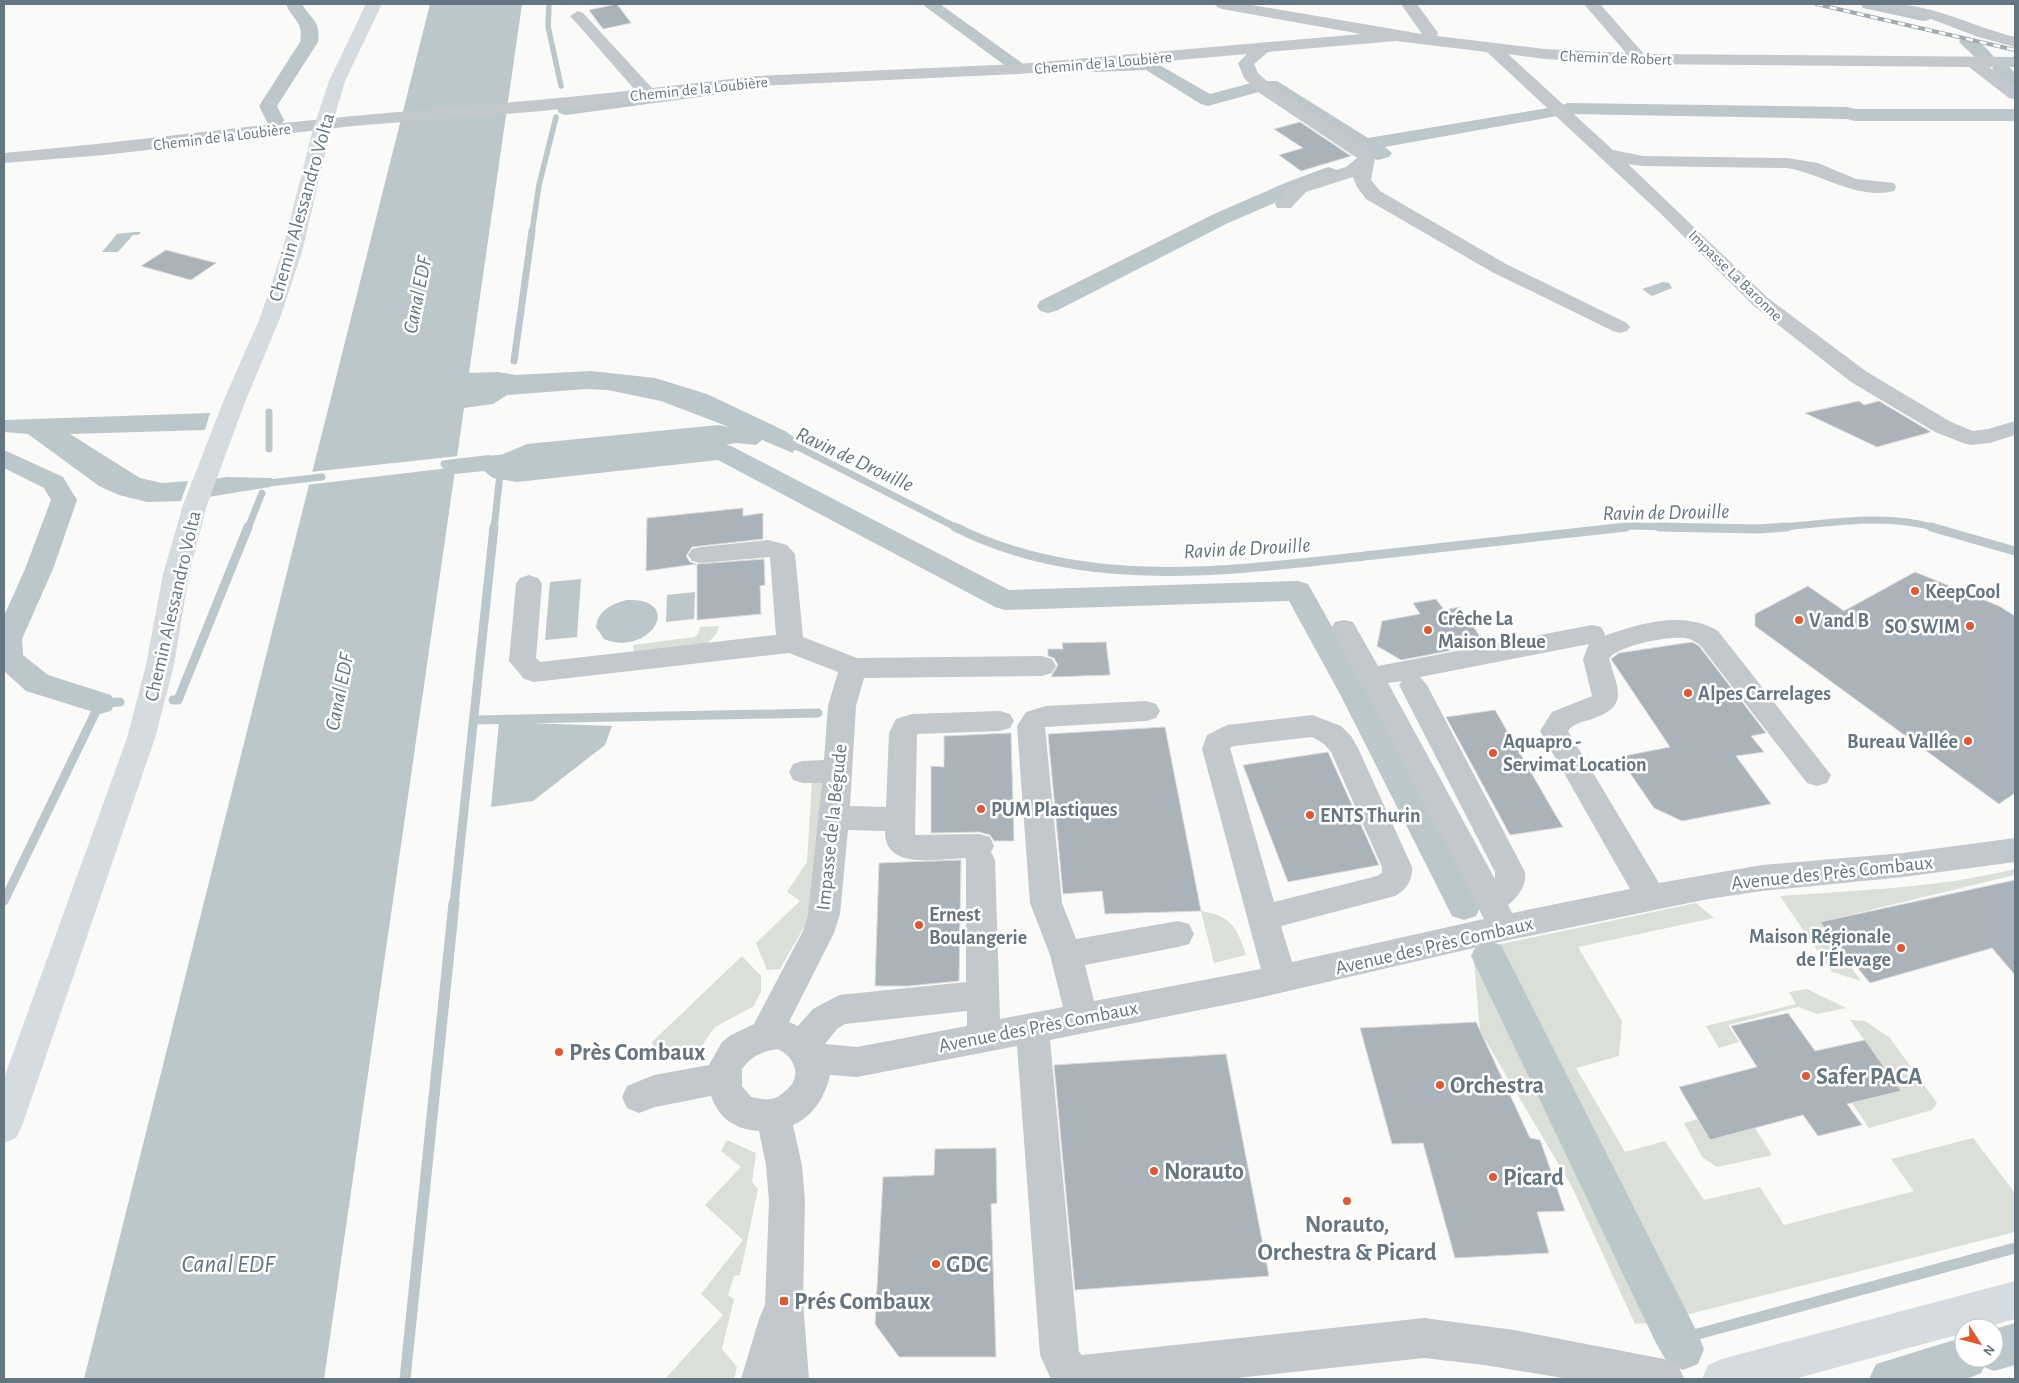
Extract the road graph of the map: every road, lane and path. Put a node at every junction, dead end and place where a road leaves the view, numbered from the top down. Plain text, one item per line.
1 (374, 4) edge
2 (1222, 4) edge
3 (1409, 4) edge
4 (1592, 4) edge
5 (1888, 4) edge
6 (578, 16) dead end
7 (1396, 36) junction
8 (1429, 41) junction
9 (2015, 42) edge
10 (1264, 47) junction
11 (1493, 49) junction
12 (1363, 54) dead end
13 (1639, 59) junction
14 (1973, 62) junction
15 (2012, 65) edge
16 (648, 94) junction
17 (2015, 94) edge
18 (323, 124) junction
19 (1611, 155) junction
20 (4, 158) edge
21 (1365, 161) junction
22 (1888, 187) dead end
23 (1284, 204) dead end
24 (1620, 327) dead end
25 (2015, 428) edge
26 (701, 555) dead end
27 (529, 584) dead end
28 (1344, 629) dead end
29 (1592, 634) dead end
30 (790, 643) junction
31 (1042, 666) dead end
32 (853, 668) junction
33 (1370, 676) junction
34 (1413, 685) dead end
35 (1146, 711) dead end
36 (1000, 721) dead end
37 (1447, 752) junction
38 (1416, 756) junction
39 (837, 771) junction
40 (803, 772) dead end
41 (1817, 775) dead end
42 (834, 818) junction
43 (900, 819) junction
44 (2015, 850) edge
45 (1652, 898) junction
46 (1490, 901) junction
47 (1263, 918) junction
48 (1504, 928) junction
49 (1178, 934) dead end
50 (1066, 955) junction
51 (1280, 979) junction
52 (982, 995) junction
53 (1082, 1017) junction
54 (1032, 1027) junction
55 (766, 1035) junction
56 (984, 1037) junction
57 (807, 1052) junction
58 (857, 1062) junction
59 (723, 1078) junction
60 (806, 1093) junction
61 (639, 1097) dead end
62 (773, 1115) junction
63 (4, 1126) edge
64 (2015, 1300) edge
65 (784, 1301) junction
66 (761, 1379) edge
67 (789, 1379) edge
68 (1664, 1379) edge
69 (1722, 1379) edge

1 - 18 main road, Chemin Alessandro Volta
2 - 7 street, Chemin de Robert
3 - 8 street
4 - 13 street
5 - 9 street
6 - 16 street
7 - 8 street, Chemin de Robert
7 - 10 street, Chemin de la Loubière
7 - 12 street
8 - 11 street, Chemin de Robert
10 - 16 street, Chemin de la Loubière
10 - 21 street
11 - 13 street, Chemin de Robert
11 - 19 street, Impasse La Baronne
13 - 14 street, Chemin de Robert
14 - 15 street, Chemin de Robert
14 - 17 street
16 - 18 street, Chemin de la Loubière
18 - 20 street, Chemin de la Loubière
18 - 63 main road, Chemin Alessandro Volta
19 - 22 street
19 - 25 street, Impasse La Baronne
21 - 23 street
21 - 24 street
26 - 30 street
27 - 30 street
28 - 33 street
29 - 33 street
30 - 32 street
31 - 32 street
32 - 39 street, Impasse de la Bégude
33 - 38 street
34 - 37 street
35 - 50 street
36 - 43 street
37 - 38 street
37 - 46 street
38 - 46 street
39 - 40 street
39 - 42 street, Impasse de la Bégude
41 - 45 street
42 - 43 street
42 - 55 street, Impasse de la Bégude
43 - 52 street
44 - 45 street, Avenue des Près Combaux
45 - 48 street, Avenue des Près Combaux
46 - 48 street
47 - 47 street
47 - 51 street
48 - 51 street, Avenue des Près Combaux
49 - 50 street
50 - 53 street
51 - 53 street, Avenue des Près Combaux
52 - 56 street
52 - 57 street
53 - 54 street, Avenue des Près Combaux
54 - 56 street, Avenue des Près Combaux
54 - 68 street
55 - 57 street
55 - 59 street
56 - 58 street, Avenue des Près Combaux
57 - 58 street, Avenue des Près Combaux
57 - 60 street
58 - 60 street, Avenue des Près Combaux
59 - 61 street
59 - 62 street
60 - 62 street
62 - 65 street
64 - 69 main road
65 - 66 street
65 - 67 street

